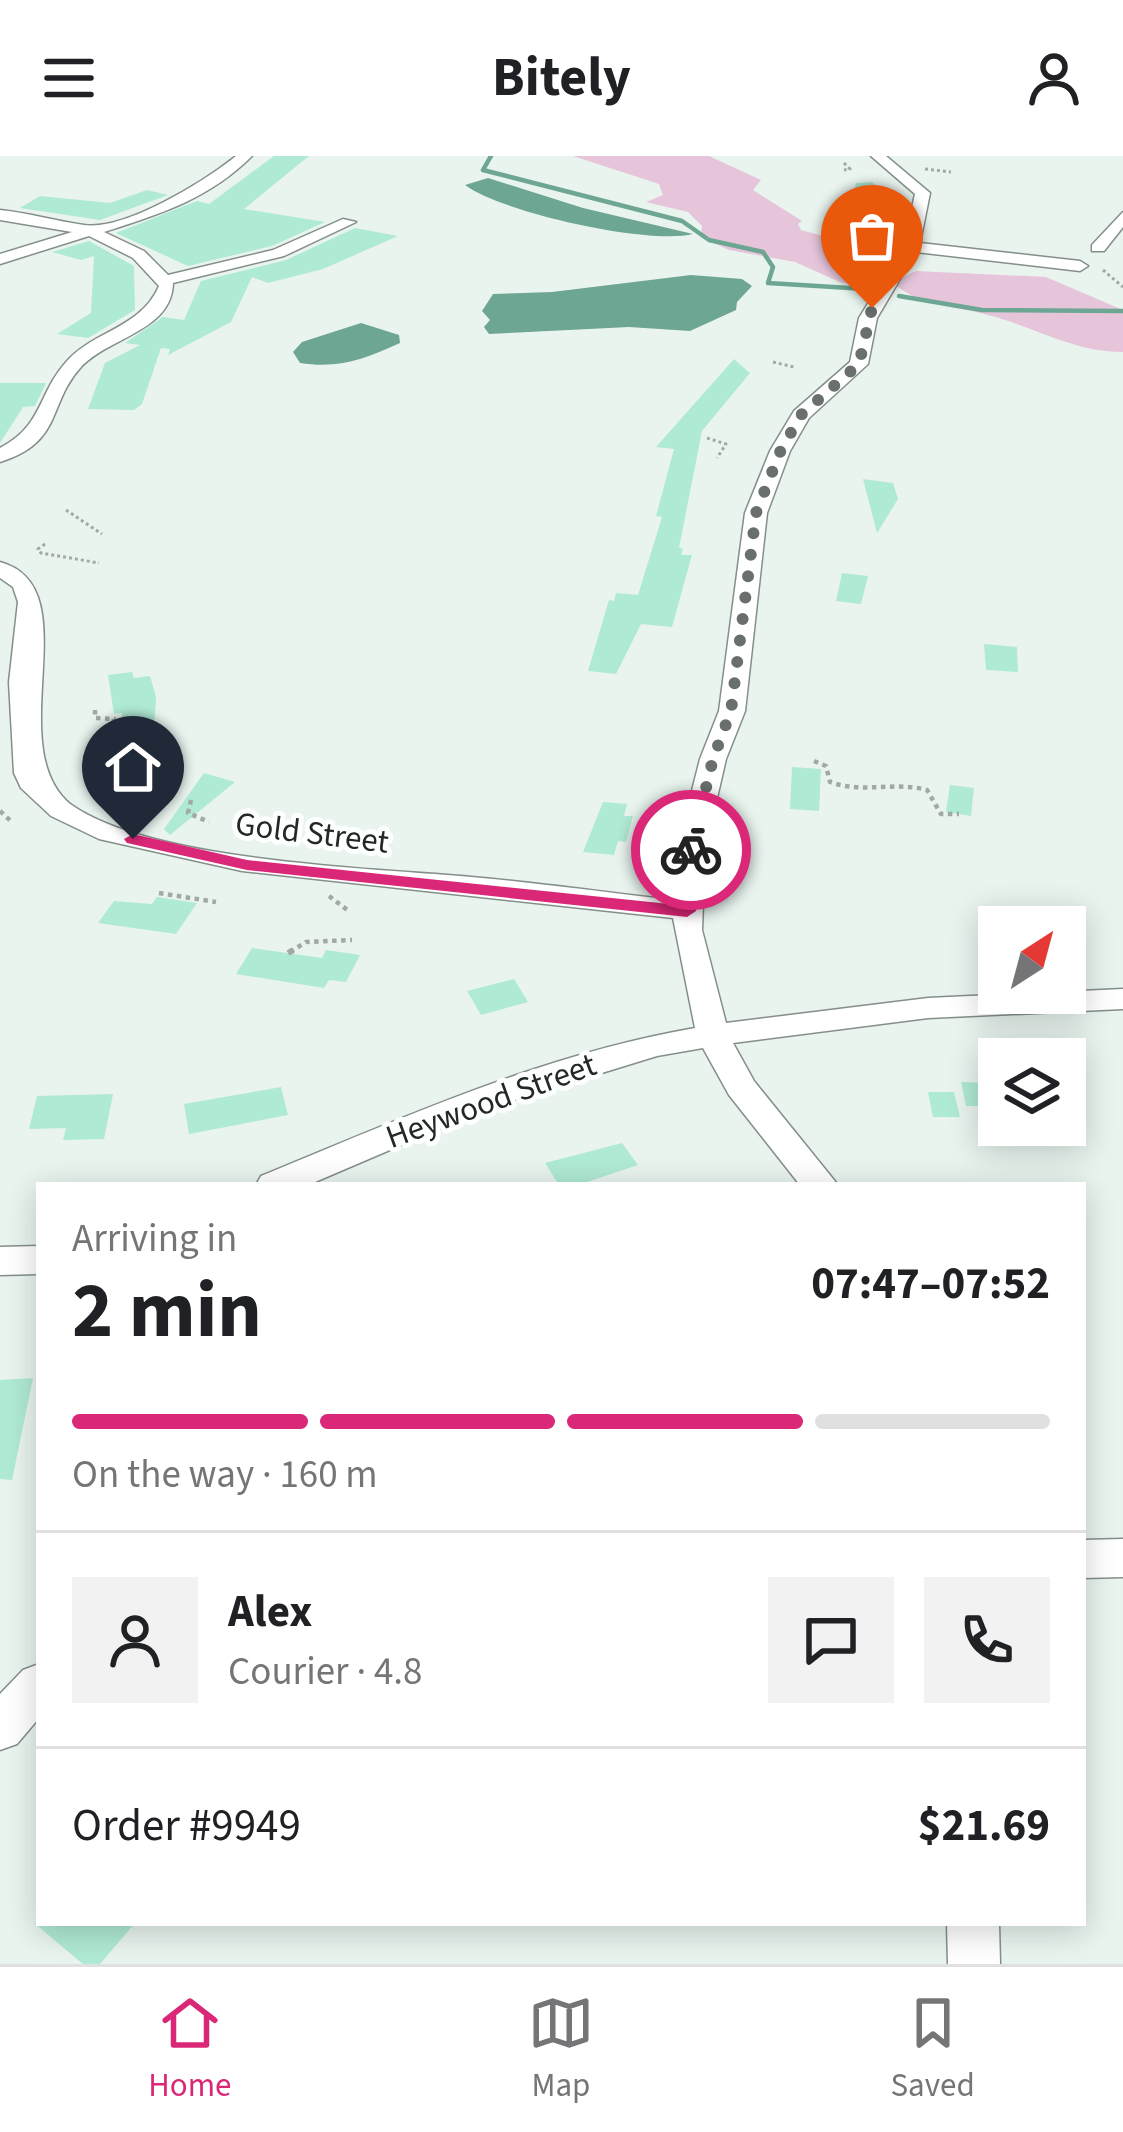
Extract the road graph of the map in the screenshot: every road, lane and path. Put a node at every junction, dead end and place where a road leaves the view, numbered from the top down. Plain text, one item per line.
1 (245, 156) edge
2 (878, 156) edge
3 (844, 163) dead end
4 (924, 169) dead end
5 (844, 170) dead end
6 (951, 172) dead end
7 (0, 215) edge
8 (1123, 218) edge
9 (349, 222) dead end
10 (94, 232) junction
11 (911, 247) junction
12 (1098, 248) joint
13 (0, 259) edge
14 (1080, 266) dead end
15 (166, 280) junction
16 (1123, 287) edge
17 (773, 362) dead end
18 (794, 367) dead end
19 (707, 438) dead end
20 (0, 456) edge
21 (717, 458) dead end
22 (66, 510) dead end
23 (102, 534) dead end
24 (45, 544) dead end
25 (99, 563) dead end
26 (0, 569) edge
27 (95, 710) dead end
28 (125, 744) dead end
29 (814, 761) dead end
30 (191, 800) dead end
31 (0, 811) edge
32 (959, 814) dead end
33 (209, 822) dead end
34 (13, 823) dead end
35 (159, 893) dead end
36 (216, 902) dead end
37 (687, 911) junction
38 (352, 940) dead end
39 (288, 953) dead end
40 (1123, 999) edge
41 (714, 1038) junction
42 (281, 1182) edge
43 (818, 1182) edge
44 (36, 1260) edge
45 (0, 1261) edge
46 (1123, 1558) edge
47 (1086, 1559) edge
48 (36, 1688) edge
49 (0, 1727) edge
50 (973, 1926) edge
51 (974, 1964) edge

1 - 10 street
2 - 11 street
3 - 5 path
4 - 6 path
7 - 10 street
8 - 12 street
9 - 15 street
10 - 13 street
10 - 15 street
11 - 14 street
11 - 37 street
12 - 16 path
15 - 20 street
17 - 18 path
19 - 21 path
22 - 23 path
24 - 25 path
26 - 37 street, Gold Street
27 - 28 path
29 - 32 path
30 - 33 path
31 - 34 path
35 - 36 path
37 - 41 street
38 - 39 path
40 - 41 street, Heywood Street
41 - 42 street, Heywood Street
41 - 43 street
44 - 45 street
46 - 47 street
48 - 49 street
50 - 51 street

